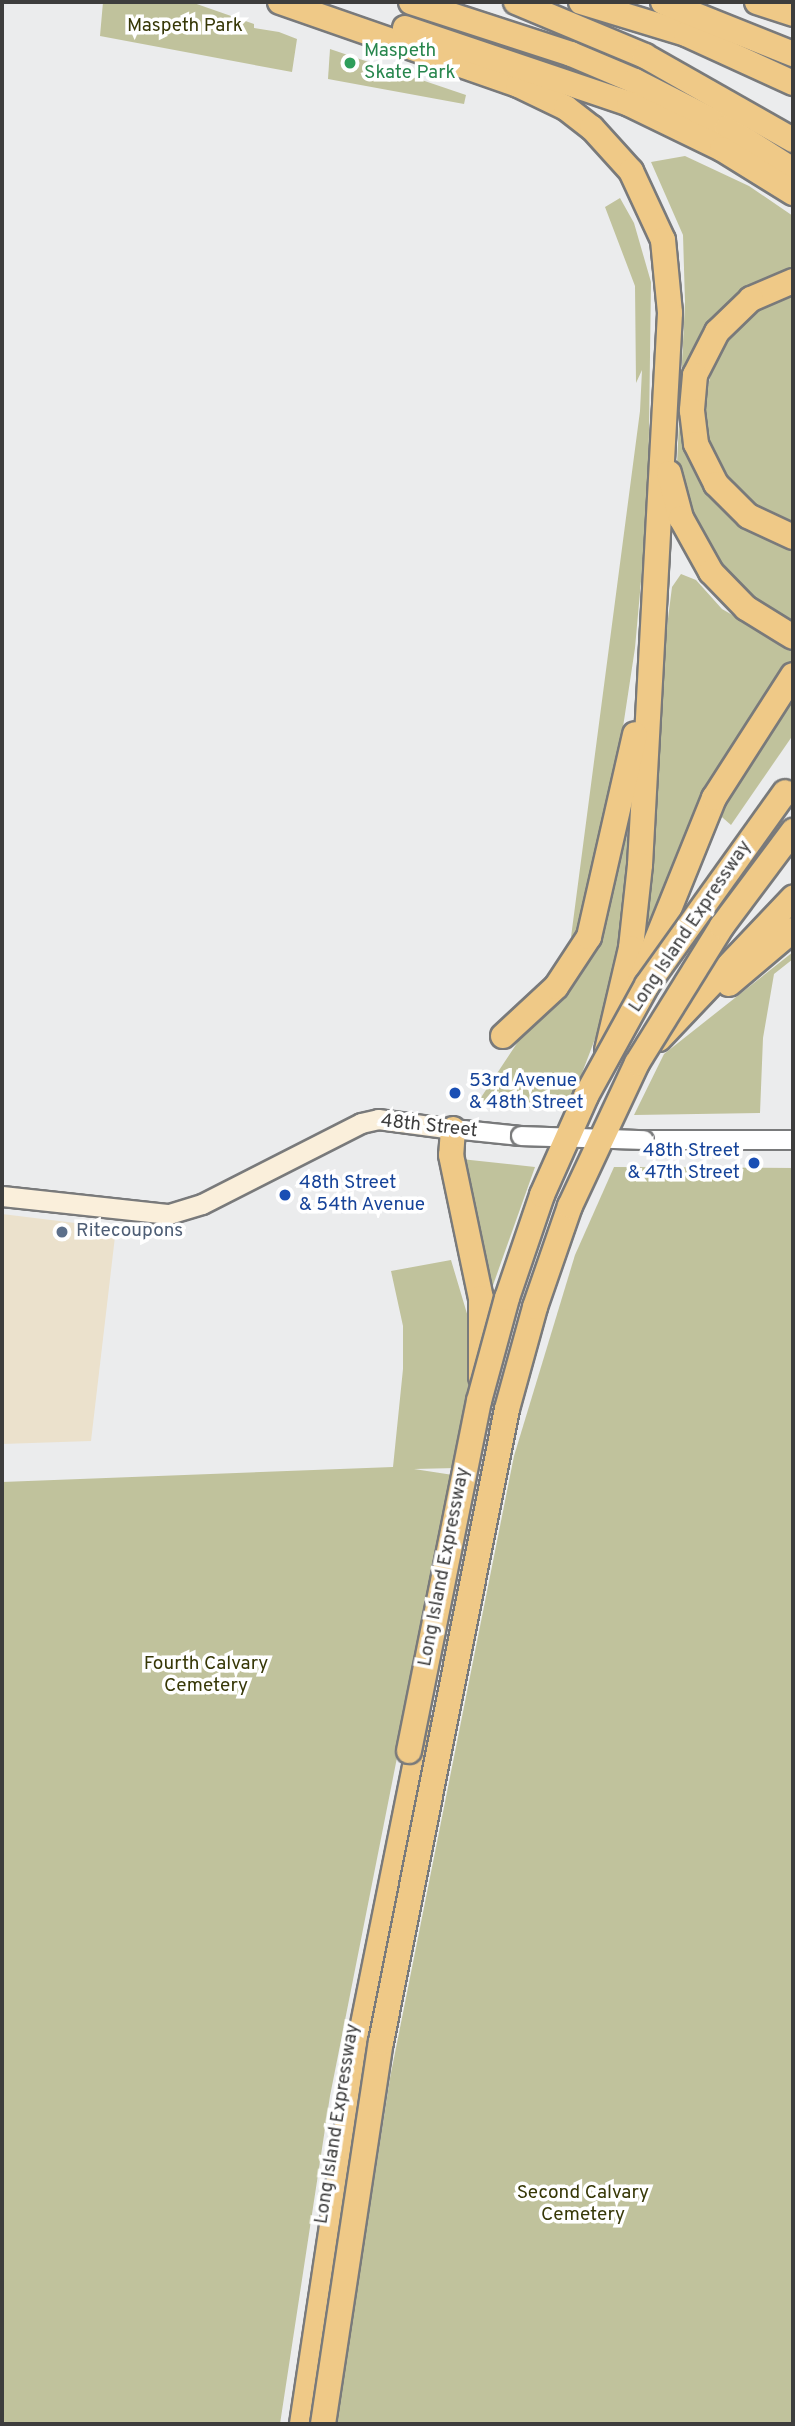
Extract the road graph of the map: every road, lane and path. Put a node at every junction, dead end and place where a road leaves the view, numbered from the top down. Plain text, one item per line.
1 (280, 2) edge
2 (320, 2) edge
3 (411, 2) edge
4 (581, 2) edge
5 (663, 2) edge
6 (757, 2) edge
7 (522, 4) edge
8 (793, 14) edge
9 (793, 54) edge
10 (519, 75) junction
11 (793, 83) edge
12 (793, 140) edge
13 (793, 170) edge
14 (793, 193) edge
15 (793, 281) edge
16 (663, 445) junction
17 (793, 537) edge
18 (793, 637) edge
19 (651, 651) junction
20 (793, 675) edge
21 (789, 787) edge
22 (793, 831) edge
23 (793, 898) edge
24 (793, 930) edge
25 (503, 1036) dead end
26 (657, 1041) junction
27 (595, 1099) junction
28 (453, 1129) junction
29 (793, 1140) edge
30 (2, 1196) edge
31 (478, 1452) junction
32 (424, 1754) junction
33 (411, 1822) junction
34 (293, 2424) edge
35 (302, 2424) edge
36 (314, 2424) edge
37 (323, 2424) edge

1 - 10 highway
2 - 10 highway
3 - 13 highway
4 - 11 highway
5 - 9 highway
6 - 8 highway
7 - 12 highway
10 - 14 highway
10 - 16 highway
15 - 17 highway
16 - 18 highway
16 - 19 highway
19 - 25 highway
19 - 27 highway
20 - 27 highway
21 - 34 highway, Long Island Expressway, bridge
22 - 37 highway, Long Island Expressway, bridge
23 - 26 highway
24 - 26 highway
26 - 32 highway
27 - 31 highway
28 - 29 street, 48th Street, bridge
28 - 30 main road, 48th Street
28 - 31 highway
31 - 32 highway
32 - 33 highway
33 - 35 highway
33 - 36 highway

